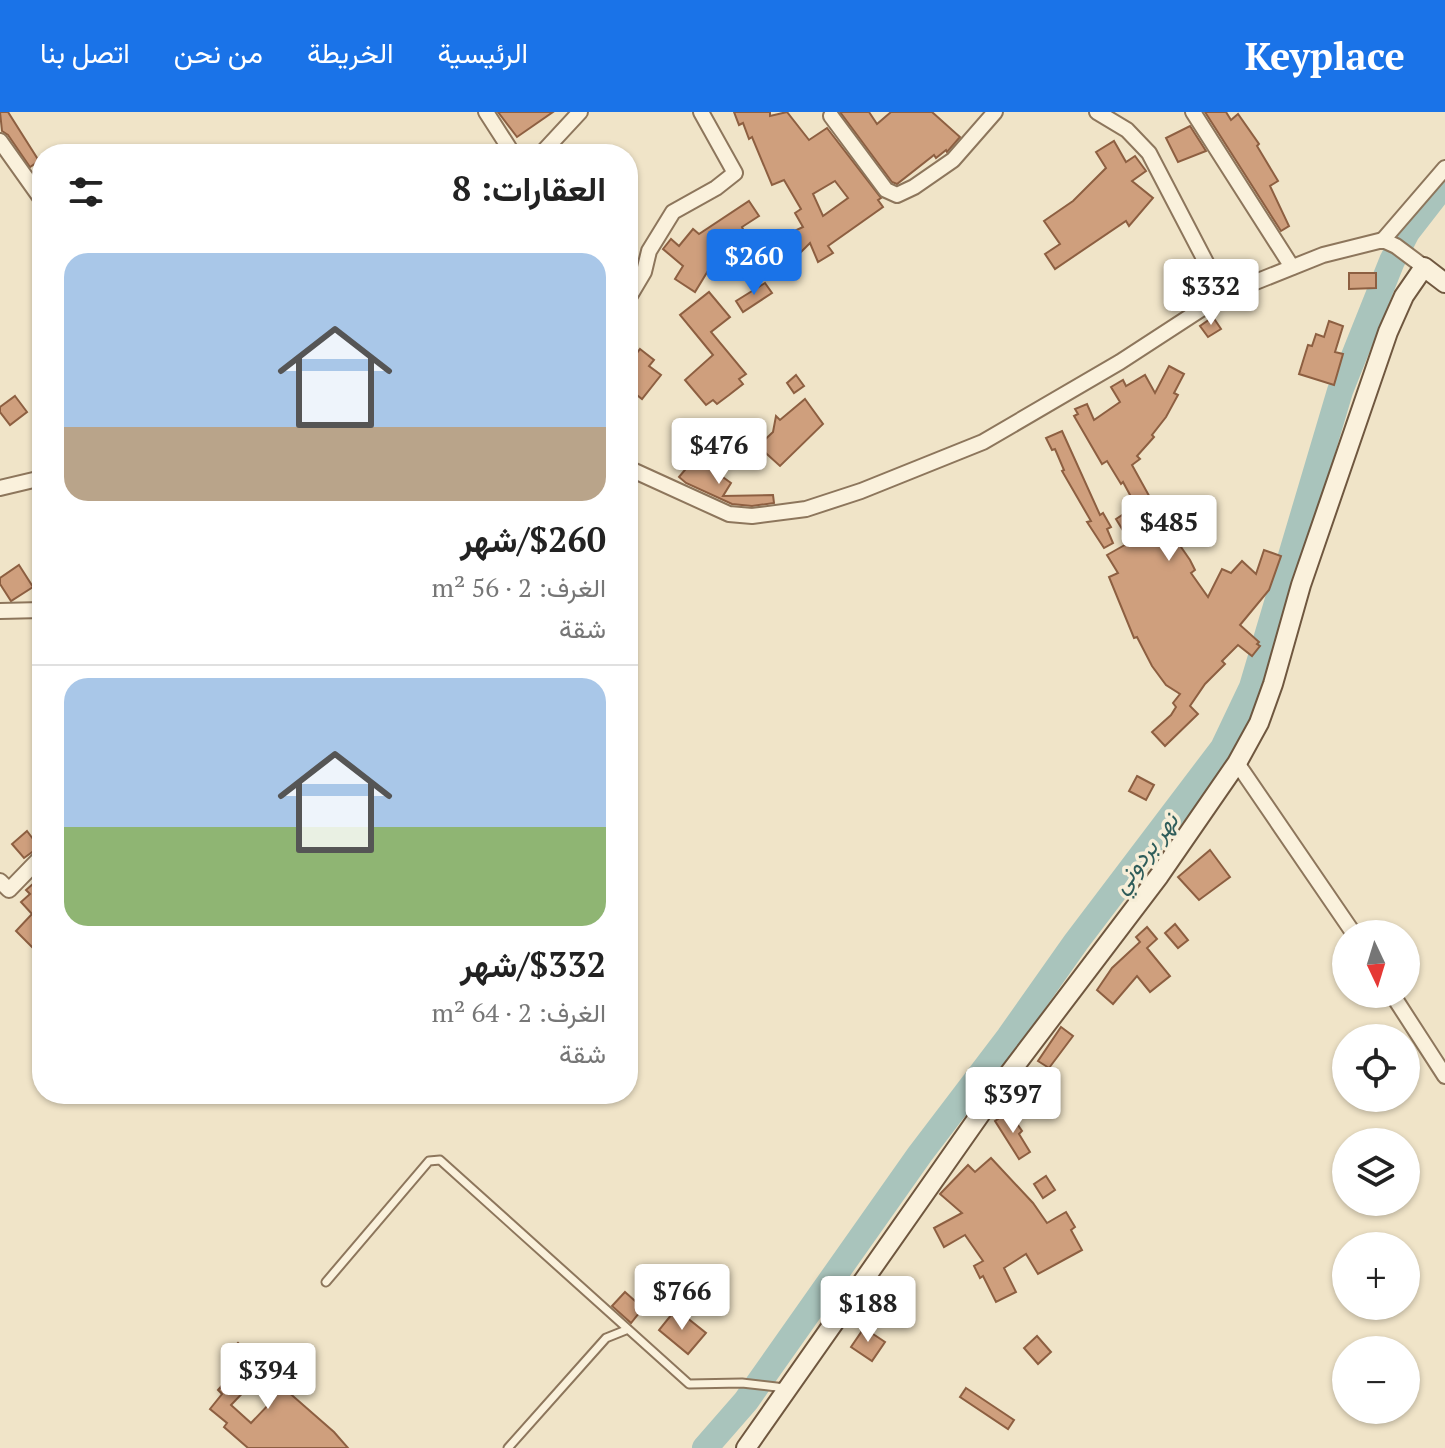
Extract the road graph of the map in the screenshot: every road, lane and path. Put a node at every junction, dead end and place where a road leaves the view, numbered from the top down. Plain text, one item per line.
1 (486, 112) edge
2 (580, 112) edge
3 (701, 112) edge
4 (995, 112) edge
5 (1097, 112) edge
6 (1193, 112) edge
7 (831, 116) dead end
8 (0, 141) edge
9 (507, 144) edge
10 (550, 144) edge
11 (1445, 168) edge
12 (32, 186) edge
13 (1390, 243) junction
14 (1420, 265) junction
15 (1292, 267) junction
16 (638, 282) edge
17 (1445, 283) edge
18 (1223, 295) junction
19 (638, 473) edge
20 (32, 480) edge
21 (0, 488) edge
22 (32, 610) edge
23 (0, 611) edge
24 (1237, 763) junction
25 (32, 866) edge
26 (0, 881) edge
27 (1344, 920) edge
28 (1401, 1008) edge
29 (1445, 1076) edge
30 (326, 1282) dead end
31 (626, 1330) junction
32 (783, 1388) junction
33 (508, 1448) edge
34 (746, 1448) edge

1 - 9 street
2 - 10 street
3 - 16 street
4 - 7 street
5 - 18 street
6 - 15 street
8 - 12 street
11 - 13 street
13 - 14 street
13 - 15 street
14 - 17 street
14 - 24 street
15 - 18 street
18 - 19 street
20 - 21 street
22 - 23 street
24 - 27 street
24 - 32 street
25 - 26 street
28 - 29 street
30 - 31 lane
31 - 32 lane
31 - 33 lane
32 - 34 street

